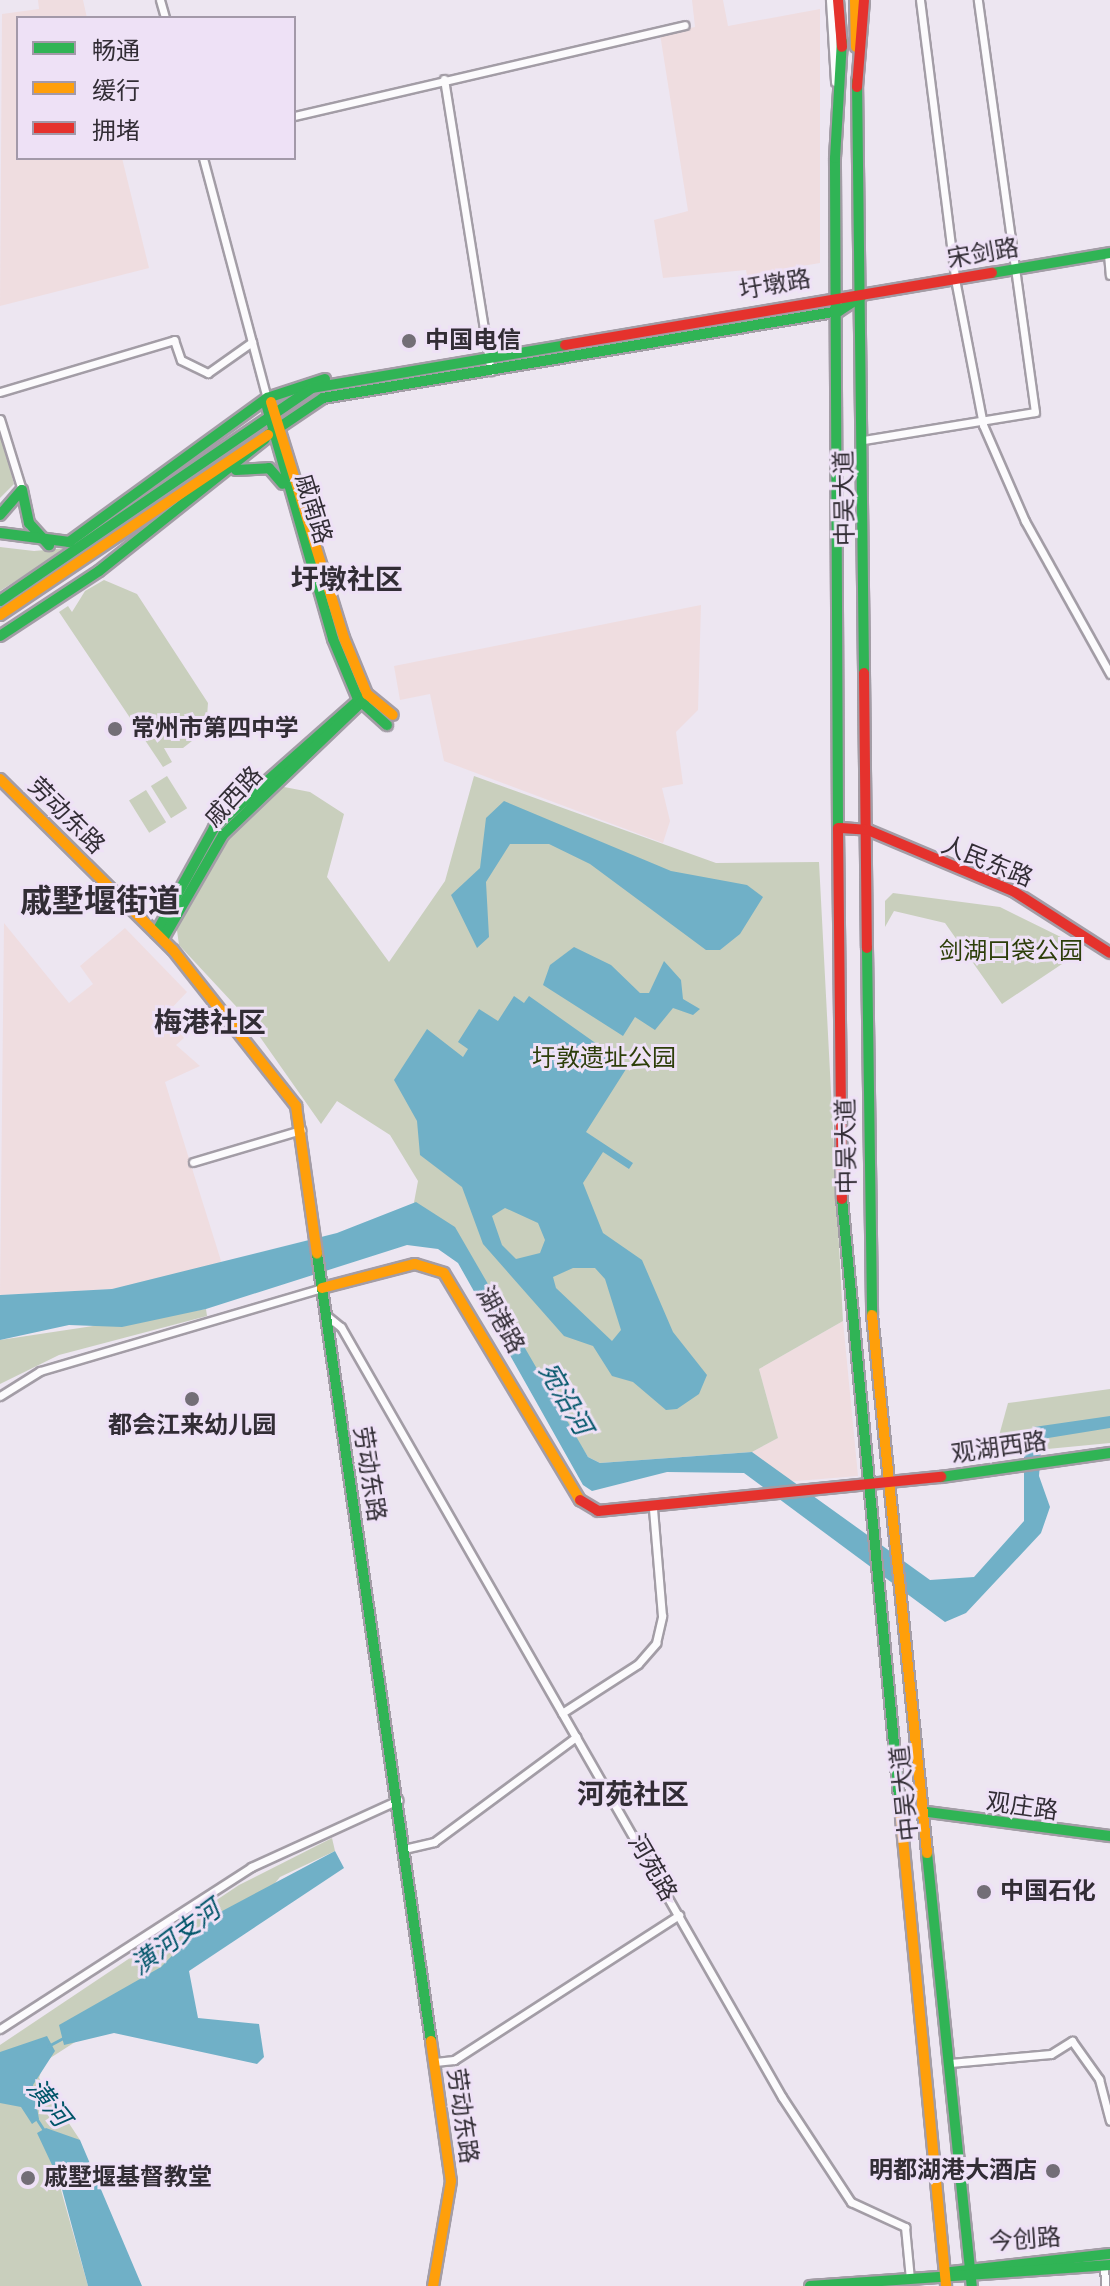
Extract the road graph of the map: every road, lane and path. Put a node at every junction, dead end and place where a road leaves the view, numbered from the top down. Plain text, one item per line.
1 (830, 0) edge
2 (840, 0) edge
3 (855, 0) edge
4 (864, 0) edge
5 (920, 0) edge
6 (978, 0) edge
7 (685, 25) dead end
8 (444, 79) junction
9 (857, 87) junction
10 (837, 115) junction
11 (296, 116) edge
12 (204, 160) edge
13 (1109, 254) edge
14 (1017, 269) junction
15 (1110, 275) edge
16 (955, 279) junction
17 (838, 294) junction
18 (862, 296) junction
19 (839, 311) junction
20 (252, 342) junction
21 (488, 358) junction
22 (491, 371) junction
23 (0, 392) edge
24 (270, 405) junction
25 (0, 419) edge
26 (983, 425) junction
27 (274, 429) junction
28 (864, 440) junction
29 (285, 487) junction
30 (22, 490) junction
31 (204, 490) junction
32 (159, 508) junction
33 (0, 515) edge
34 (0, 533) edge
35 (49, 545) junction
36 (0, 601) edge
37 (0, 615) edge
38 (0, 636) edge
39 (1110, 674) edge
40 (362, 699) junction
41 (390, 720) dead end
42 (0, 779) edge
43 (841, 828) junction
44 (868, 830) junction
45 (160, 936) junction
46 (1110, 953) edge
47 (301, 1130) junction
48 (193, 1162) dead end
49 (322, 1288) junction
50 (325, 1314) junction
51 (0, 1396) edge
52 (1110, 1453) edge
53 (893, 1483) junction
54 (869, 1487) junction
55 (653, 1508) junction
56 (562, 1713) junction
57 (576, 1737) junction
58 (398, 1800) junction
59 (928, 1812) junction
60 (1110, 1836) edge
61 (404, 1849) junction
62 (679, 1915) junction
63 (0, 2029) edge
64 (435, 2062) junction
65 (950, 2063) junction
66 (1110, 2121) edge
67 (1110, 2254) edge
68 (1107, 2265) edge
69 (945, 2274) junction
70 (971, 2275) edge
71 (910, 2279) junction
72 (433, 2286) edge
73 (810, 2286) edge
74 (946, 2286) edge
75 (1105, 2286) edge

1 - 10 street
2 - 10 main road, 中吴大道
3 - 9 main road, 中吴大道
4 - 9 main road
5 - 16 street
6 - 14 street
7 - 8 street
8 - 11 street
8 - 21 street
9 - 18 main road, 中吴大道
10 - 17 main road, 中吴大道
12 - 20 street, 戚南路
13 - 14 main road, 宋剑路
13 - 15 street
14 - 16 main road, 宋剑路
14 - 26 street
16 - 18 main road, 宋剑路
16 - 26 street
17 - 18 main road, 圩墩路
17 - 19 main road, 中吴大道
17 - 21 main road, 圩墩路
18 - 19 main road, 圩墩路
18 - 28 main road, 中吴大道
19 - 22 main road, 圩墩路
19 - 43 main road, 中吴大道
20 - 23 street
20 - 24 street, 戚南路
21 - 22 street
21 - 24 main road, 圩墩路
22 - 27 main road, 圩墩路
24 - 27 main road, 戚南路
24 - 35 main road
24 - 36 main road
25 - 30 street
26 - 28 street
26 - 39 street
27 - 29 main road, 戚南路
27 - 31 main road
27 - 32 main road, 圩墩路
27 - 40 main road, 戚南路
28 - 44 main road, 中吴大道
29 - 31 main road
29 - 40 main road, 戚南路
30 - 33 main road
30 - 35 main road
31 - 32 main road
31 - 38 main road
32 - 37 main road, 圩墩路
34 - 35 main road
40 - 41 main road
40 - 45 main road, 戚西路
42 - 45 main road, 劳动东路
43 - 44 main road, 人民东路
43 - 54 main road, 中吴大道
44 - 46 main road, 人民东路
44 - 53 main road, 中吴大道
45 - 47 main road, 劳动东路
47 - 48 street
47 - 49 main road, 劳动东路
49 - 50 main road, 劳动东路
49 - 51 street
49 - 55 main road, 湖港路
50 - 56 street, 河苑路
50 - 58 main road, 劳动东路
52 - 53 main road, 观湖西路
53 - 54 main road
53 - 59 main road, 中吴大道
54 - 55 main road, 湖港路
54 - 69 main road, 中吴大道
55 - 56 street
56 - 57 street, 河苑路
57 - 61 street
57 - 62 street, 河苑路
58 - 61 main road, 劳动东路
58 - 63 street
59 - 60 main road, 观庄路
59 - 65 main road, 中吴大道
61 - 64 main road, 劳动东路
62 - 64 street
62 - 71 street, 河苑路
64 - 72 main road, 劳动东路
65 - 66 street
65 - 70 main road, 中吴大道
67 - 70 main road, 今创路
68 - 70 main road, 今创路
68 - 75 street
69 - 70 main road, 今创路
69 - 71 main road, 今创路
69 - 74 main road, 中吴大道
71 - 73 main road, 今创路

